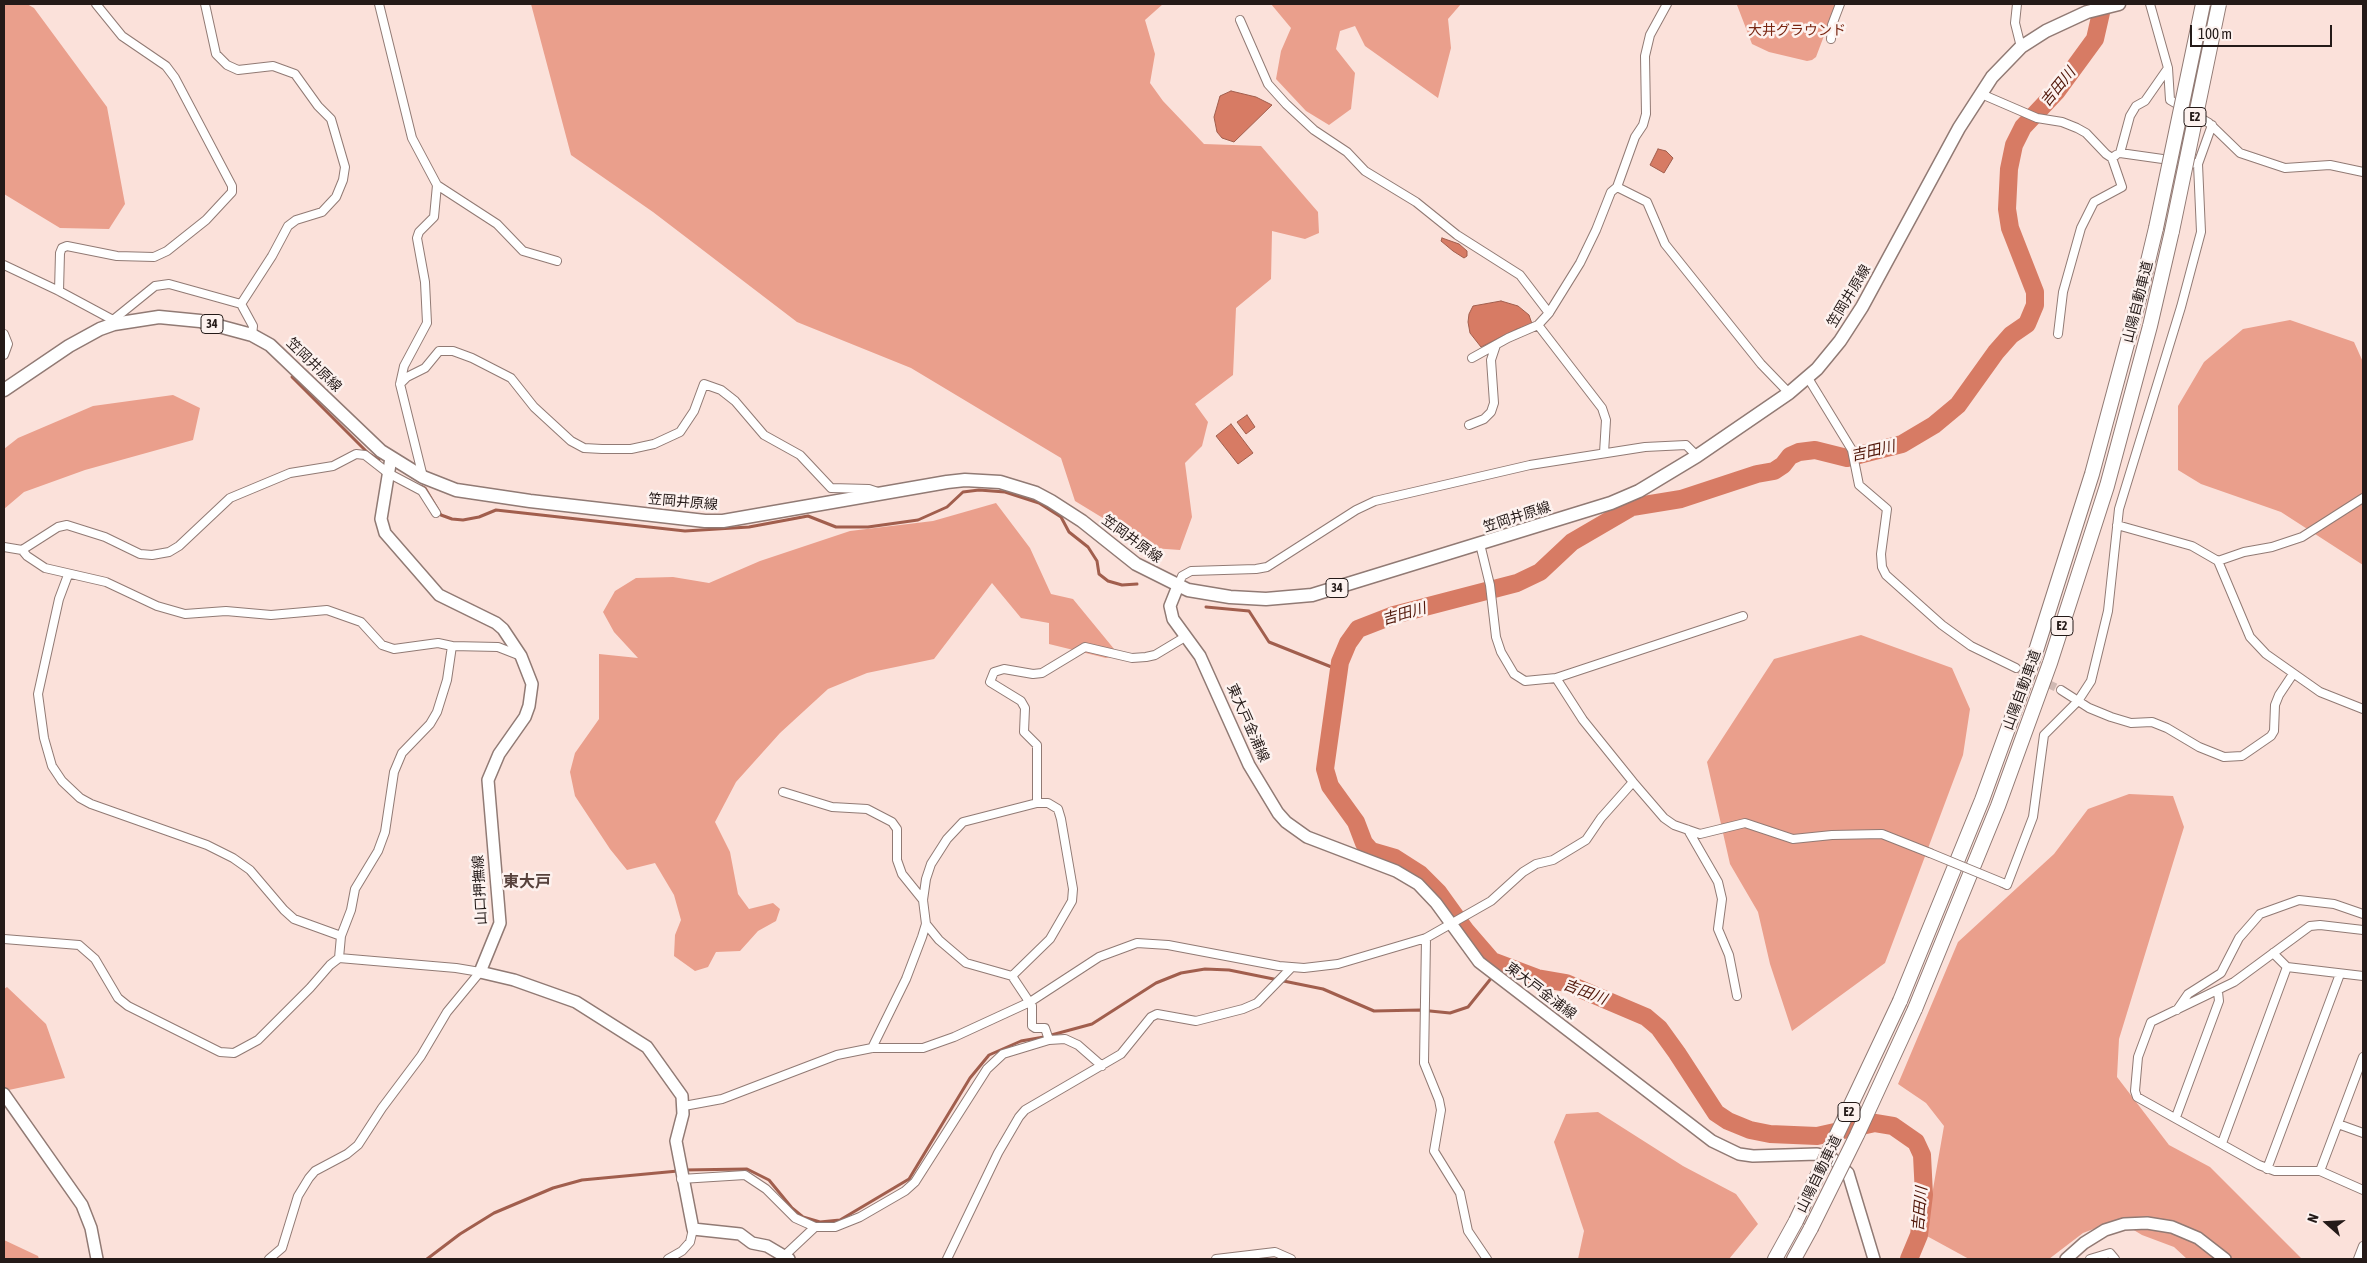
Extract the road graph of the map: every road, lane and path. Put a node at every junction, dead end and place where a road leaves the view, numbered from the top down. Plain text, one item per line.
1 (96, 4) edge
2 (205, 4) edge
3 (379, 4) edge
4 (1667, 4) edge
5 (1840, 4) edge
6 (2017, 4) edge
7 (2150, 4) edge
8 (2195, 4) edge
9 (2203, 4) edge
10 (2219, 4) edge
11 (2116, 5) edge
12 (1240, 20) dead end
13 (1831, 39) dead end
14 (2022, 47) junction
15 (2168, 68) junction
16 (1982, 92) junction
17 (2178, 124) junction
18 (2212, 125) junction
19 (2120, 153) junction
20 (2112, 158) junction
21 (2198, 164) junction
22 (2363, 172) edge
23 (437, 185) junction
24 (1617, 187) junction
25 (557, 261) dead end
26 (4, 264) edge
27 (59, 291) junction
28 (241, 304) junction
29 (1549, 313) junction
30 (113, 322) junction
31 (1538, 325) junction
32 (4, 334) edge
33 (2058, 334) dead end
34 (252, 335) junction
35 (1496, 345) junction
36 (4, 355) edge
37 (1472, 358) dead end
38 (1808, 378) junction
39 (400, 384) junction
40 (4, 390) edge
41 (1789, 393) junction
42 (1469, 426) dead end
43 (1604, 453) junction
44 (1697, 456) junction
45 (391, 458) junction
46 (388, 473) junction
47 (423, 477) junction
48 (880, 493) junction
49 (2363, 498) edge
50 (436, 513) dead end
51 (2117, 525) junction
52 (1480, 544) junction
53 (4, 547) edge
54 (22, 550) junction
55 (2218, 561) junction
56 (68, 575) junction
57 (1178, 586) junction
58 (1743, 616) dead end
59 (1185, 637) junction
60 (452, 646) junction
61 (520, 656) junction
62 (2016, 668) tunnel mouth
63 (2293, 674) junction
64 (1556, 678) junction
65 (2061, 690) tunnel mouth
66 (2078, 701) junction
67 (2363, 709) edge
68 (1633, 782) junction
69 (783, 792) dead end
70 (1037, 803) junction
71 (1688, 830) junction
72 (923, 900) junction
73 (2363, 914) edge
74 (1452, 922) junction
75 (926, 924) junction
76 (2363, 930) edge
77 (341, 936) junction
78 (1426, 938) junction
79 (4, 939) edge
80 (2273, 953) junction
81 (339, 958) junction
82 (2287, 967) junction
83 (1288, 971) junction
84 (480, 972) junction
85 (2340, 974) junction
86 (1012, 976) junction
87 (2363, 976) edge
88 (2218, 992) junction
89 (1737, 996) dead end
90 (1030, 1002) junction
91 (2176, 1011) junction
92 (1048, 1037) junction
93 (872, 1048) junction
94 (2363, 1057) edge
95 (1102, 1066) junction
96 (2359, 1079) edge
97 (4, 1094) edge
98 (684, 1106) junction
99 (2176, 1117) junction
100 (2338, 1124) junction
101 (2363, 1133) edge
102 (2222, 1143) junction
103 (2266, 1168) junction
104 (2320, 1171) junction
105 (680, 1174) junction
106 (2363, 1190) edge
107 (815, 1227) junction
108 (692, 1229) junction
109 (2363, 1246) edge
110 (784, 1258) edge
111 (97, 1259) edge
112 (269, 1259) edge
113 (668, 1259) edge
114 (947, 1259) edge
115 (1216, 1259) edge
116 (1291, 1259) edge
117 (1486, 1259) edge
118 (1775, 1259) edge
119 (1794, 1259) edge
120 (1874, 1259) edge
121 (2066, 1259) edge
122 (2090, 1259) edge
123 (2115, 1259) edge
124 (2225, 1259) edge
125 (2358, 1259) edge

1 - 27 street
2 - 28 street
3 - 23 street
4 - 24 street
5 - 13 street
6 - 14 street
7 - 15 street
8 - 17 highway, bridge
9 - 17 highway, 山陽自動車道 / E2, bridge
10 - 119 highway, 山陽自動車道 / E2, bridge
11 - 14 main road, 笠岡井原線 / 34
12 - 29 street
14 - 16 main road, 笠岡井原線 / 34
15 - 18 street
15 - 19 street
16 - 20 street
16 - 38 main road, 笠岡井原線 / 34
17 - 118 highway, 山陽自動車道 / E2, bridge
18 - 21 street
18 - 22 street
19 - 20 street
19 - 21 street
20 - 33 street
21 - 51 street
23 - 25 street
23 - 39 street
24 - 29 street
24 - 41 street
26 - 27 street
27 - 30 street
28 - 30 street
28 - 34 street
29 - 31 street
30 - 34 main road, 笠岡井原線 / 34
30 - 40 main road, 笠岡井原線 / 34
31 - 35 street
31 - 43 street
32 - 36 street
34 - 45 main road, 笠岡井原線 / 34
35 - 37 street
35 - 42 street
38 - 41 main road, 笠岡井原線 / 34
38 - 62 street
39 - 47 street
39 - 48 street
41 - 44 main road, 笠岡井原線 / 34
43 - 44 street
43 - 57 street
44 - 52 main road, 笠岡井原線 / 34
45 - 46 main road, 山口押撫線
45 - 47 main road, 笠岡井原線 / 34
46 - 50 street
46 - 54 street
46 - 61 main road, 山口押撫線
47 - 48 main road, 笠岡井原線 / 34
48 - 57 main road, 笠岡井原線 / 34
49 - 55 street
51 - 55 street
51 - 66 street
52 - 57 main road, 笠岡井原線 / 34
52 - 64 street
53 - 54 street
54 - 56 street
55 - 63 street
56 - 60 street
56 - 77 street
57 - 59 main road, 東大戸金浦線
58 - 64 street
59 - 70 street
59 - 74 main road, 東大戸金浦線
60 - 61 street
60 - 77 street
61 - 84 main road, 山口押撫線
63 - 66 street
63 - 67 street
64 - 68 street
65 - 66 street
66 - 71 street, bridge
68 - 71 street
68 - 74 street
69 - 72 street
70 - 72 street
70 - 86 street
71 - 89 street
72 - 75 street
73 - 91 street
74 - 78 street
74 - 120 main road, 東大戸金浦線
75 - 86 street
75 - 93 street
76 - 80 street
77 - 81 street
78 - 83 street
78 - 117 street
79 - 81 street
80 - 82 street
80 - 88 street
81 - 84 street
82 - 85 street
82 - 102 street
83 - 90 street
83 - 95 street
84 - 98 main road
84 - 112 street
85 - 87 street
85 - 103 street
86 - 90 street
88 - 91 street
88 - 99 street
90 - 92 street
90 - 93 street
91 - 99 street
92 - 95 street
92 - 107 street
93 - 98 street
94 - 96 street
95 - 114 street
96 - 100 street
97 - 111 main road
98 - 105 main road
99 - 102 street
100 - 101 street
100 - 104 street
102 - 103 street
103 - 104 street
104 - 106 street
105 - 107 street
105 - 108 main road
107 - 110 street
108 - 110 main road
108 - 113 street
109 - 125 street
115 - 116 street
121 - 124 main road
122 - 123 street

